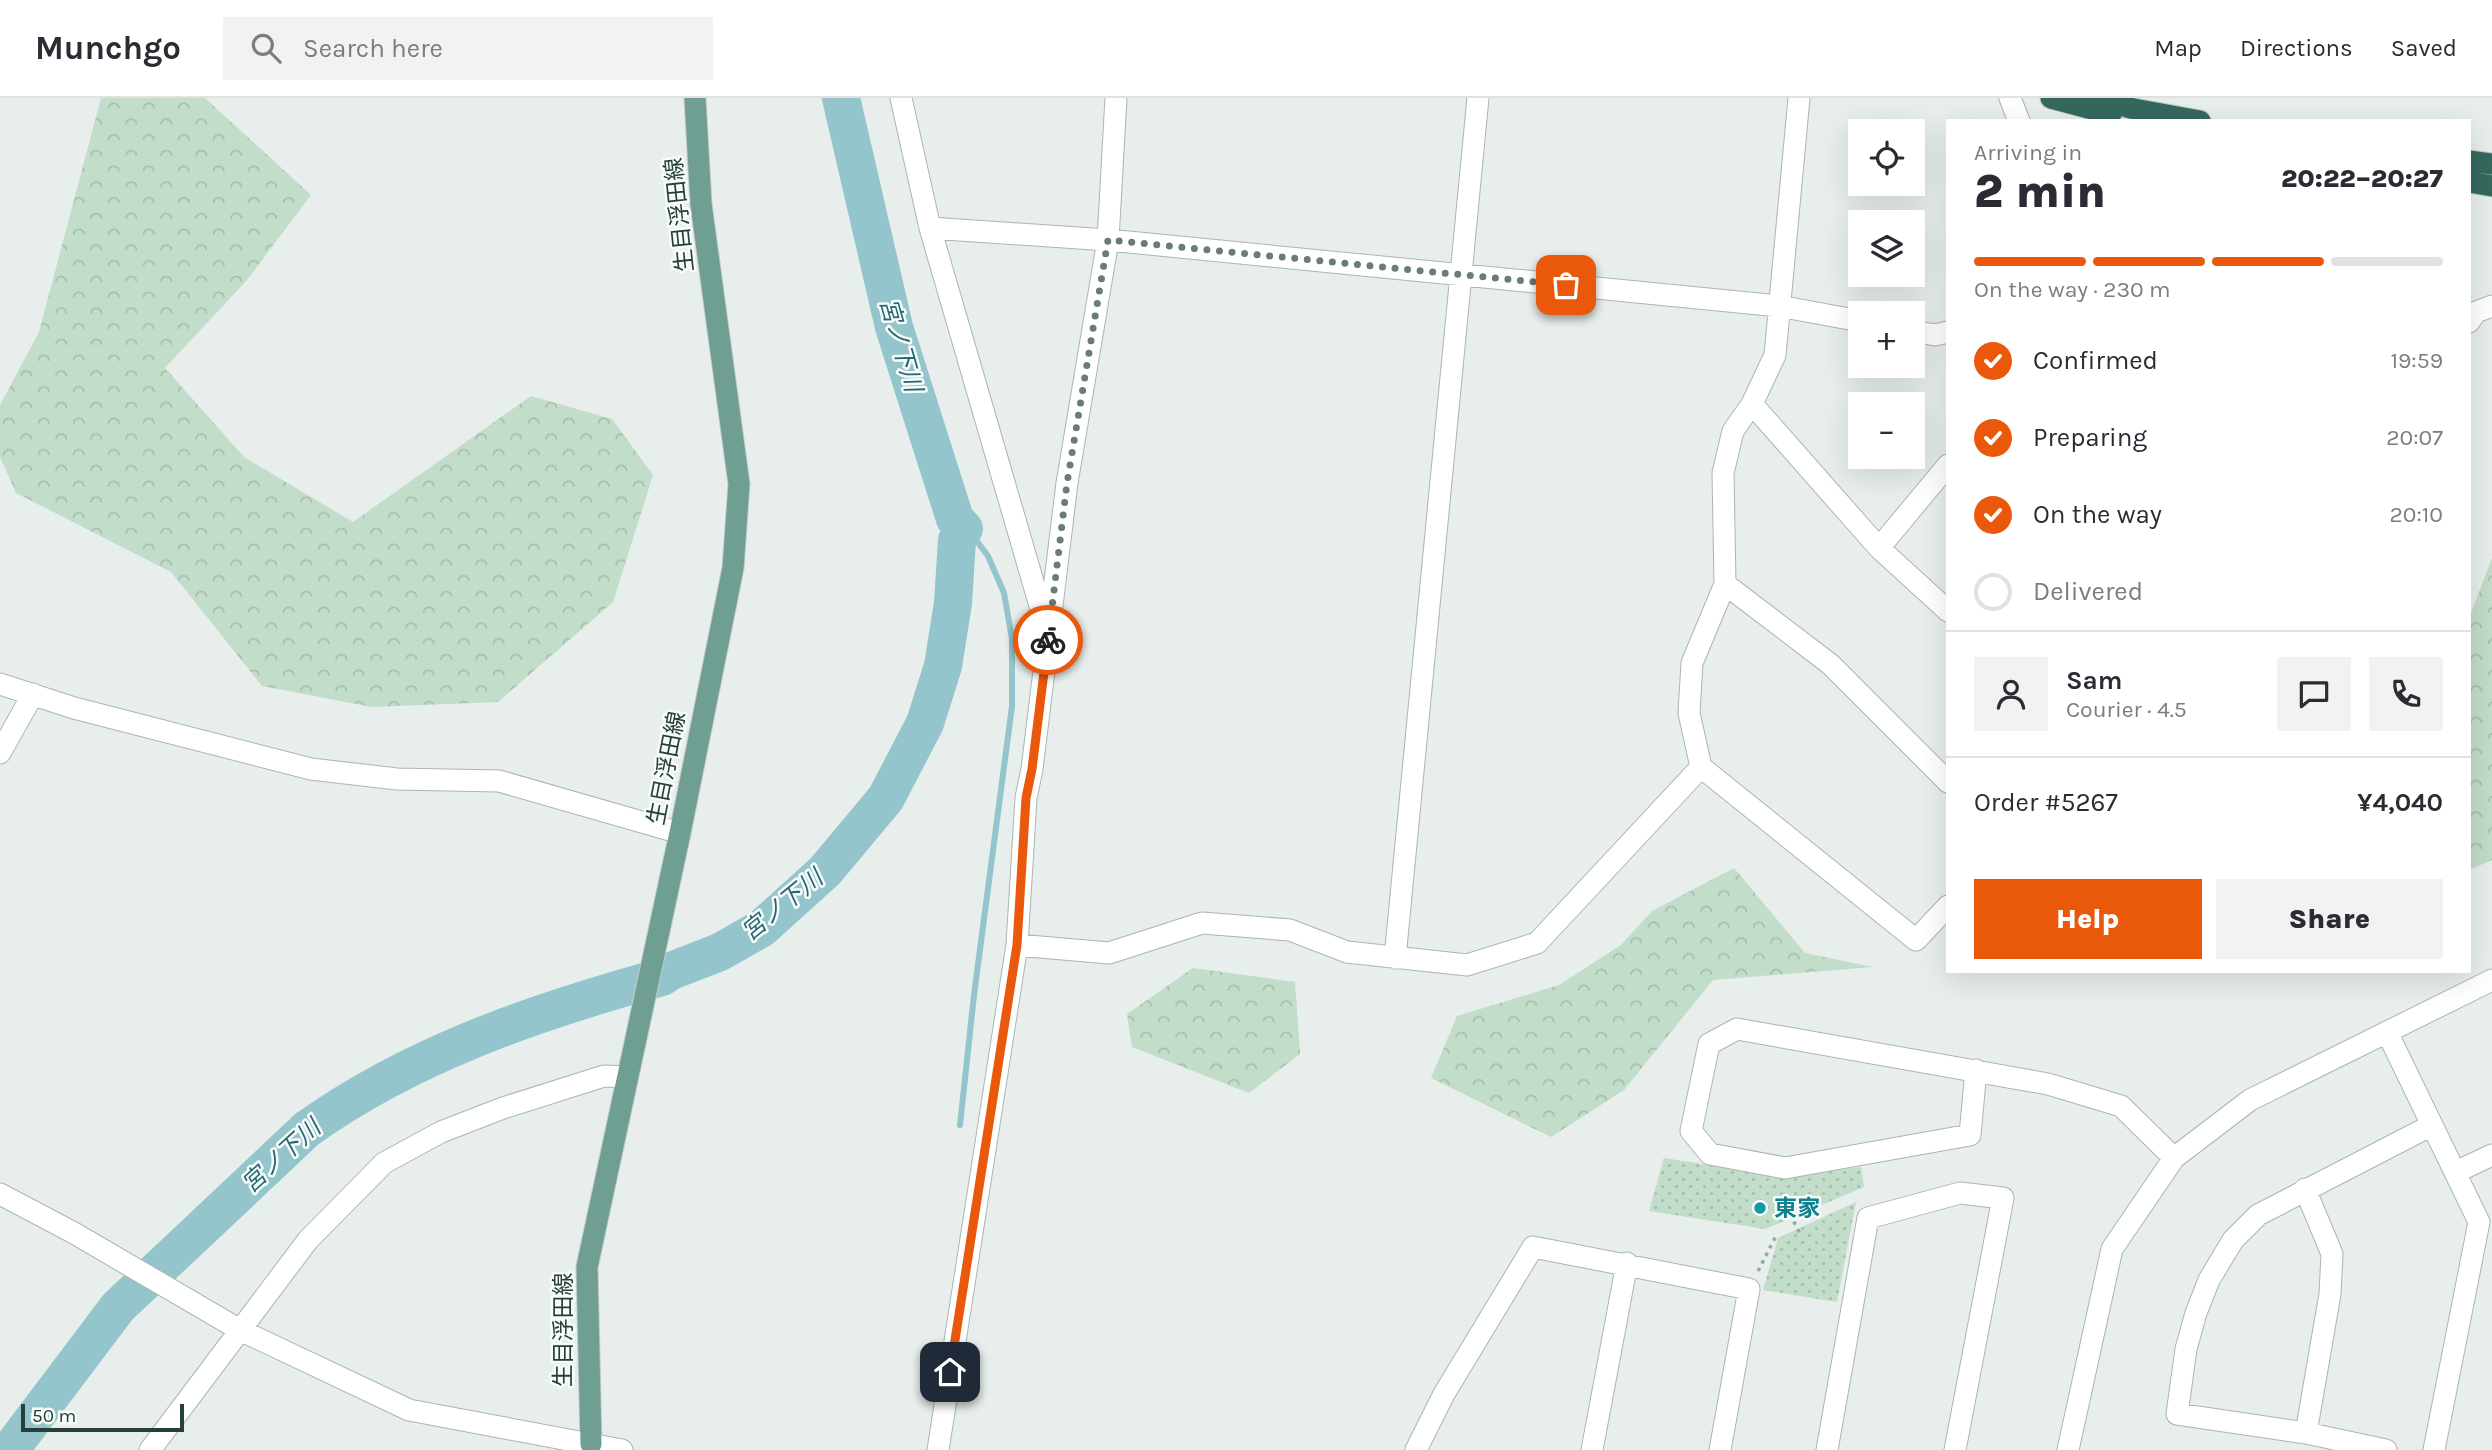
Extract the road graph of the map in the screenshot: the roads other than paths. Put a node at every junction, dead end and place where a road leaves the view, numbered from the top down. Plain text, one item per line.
1 (695, 98) edge
2 (901, 98) edge
3 (1116, 98) edge
4 (1478, 98) edge
5 (1799, 98) edge
6 (2010, 98) edge
7 (2051, 98) edge
8 (2095, 98) edge
9 (2135, 117) edge
10 (2018, 119) edge
11 (2168, 119) edge
12 (2471, 161) edge
13 (2492, 164) edge
14 (2471, 182) edge
15 (2492, 186) edge
16 (930, 228) junction
17 (1108, 240) junction
18 (1460, 275) junction
19 (1779, 306) junction
20 (2492, 306) edge
21 (1848, 319) edge
22 (2471, 319) edge
23 (1946, 332) edge
24 (1925, 333) edge
25 (1752, 404) junction
26 (1946, 467) edge
27 (1879, 548) junction
28 (1725, 584) junction
29 (1946, 609) edge
30 (1049, 635) junction
31 (0, 684) edge
32 (33, 694) junction
33 (0, 753) edge
34 (1701, 766) junction
35 (1946, 780) edge
36 (680, 833) junction
37 (1946, 908) edge
38 (1017, 945) junction
39 (1395, 958) junction
40 (2492, 980) edge
41 (2387, 1032) junction
42 (1976, 1070) junction
43 (626, 1077) junction
44 (2432, 1125) junction
45 (2492, 1155) edge
46 (2174, 1158) junction
47 (2456, 1172) junction
48 (2305, 1189) junction
49 (0, 1194) edge
50 (1627, 1263) junction
51 (240, 1330) junction
52 (2306, 1433) junction
53 (591, 1447) edge
54 (150, 1450) edge
55 (622, 1450) edge
56 (938, 1450) edge
57 (1416, 1450) edge
58 (1592, 1450) edge
59 (1720, 1450) edge
60 (1827, 1450) edge
61 (1955, 1450) edge
62 (2068, 1450) edge
63 (2386, 1450) edge
64 (2434, 1450) edge

1 - 36 main road, 生目浮田線
2 - 16 street
3 - 17 street
4 - 18 street
5 - 19 street
6 - 10 street
7 - 9 highway
8 - 9 highway
9 - 11 highway
12 - 13 highway
14 - 15 highway
16 - 17 street
16 - 30 street
17 - 18 street
17 - 30 street
18 - 19 street
18 - 39 street
19 - 21 street
19 - 25 street
20 - 22 street
23 - 24 street
25 - 27 street
25 - 28 street
26 - 27 street
27 - 29 street
28 - 34 street
28 - 35 street
30 - 38 street
31 - 32 street
32 - 33 street
32 - 36 street
34 - 37 street
34 - 39 street
36 - 43 main road, 生目浮田線
38 - 39 street
38 - 56 street
40 - 41 street
41 - 44 street
41 - 46 street
42 - 42 street
42 - 46 street
43 - 51 street
43 - 53 main road, 生目浮田線
44 - 47 street
44 - 48 street
45 - 47 street
46 - 62 street
47 - 64 street
48 - 52 street
48 - 52 street
49 - 51 street
50 - 57 street
50 - 58 street
50 - 59 street
51 - 53 street
51 - 54 street
52 - 63 street
53 - 55 street
60 - 61 street

